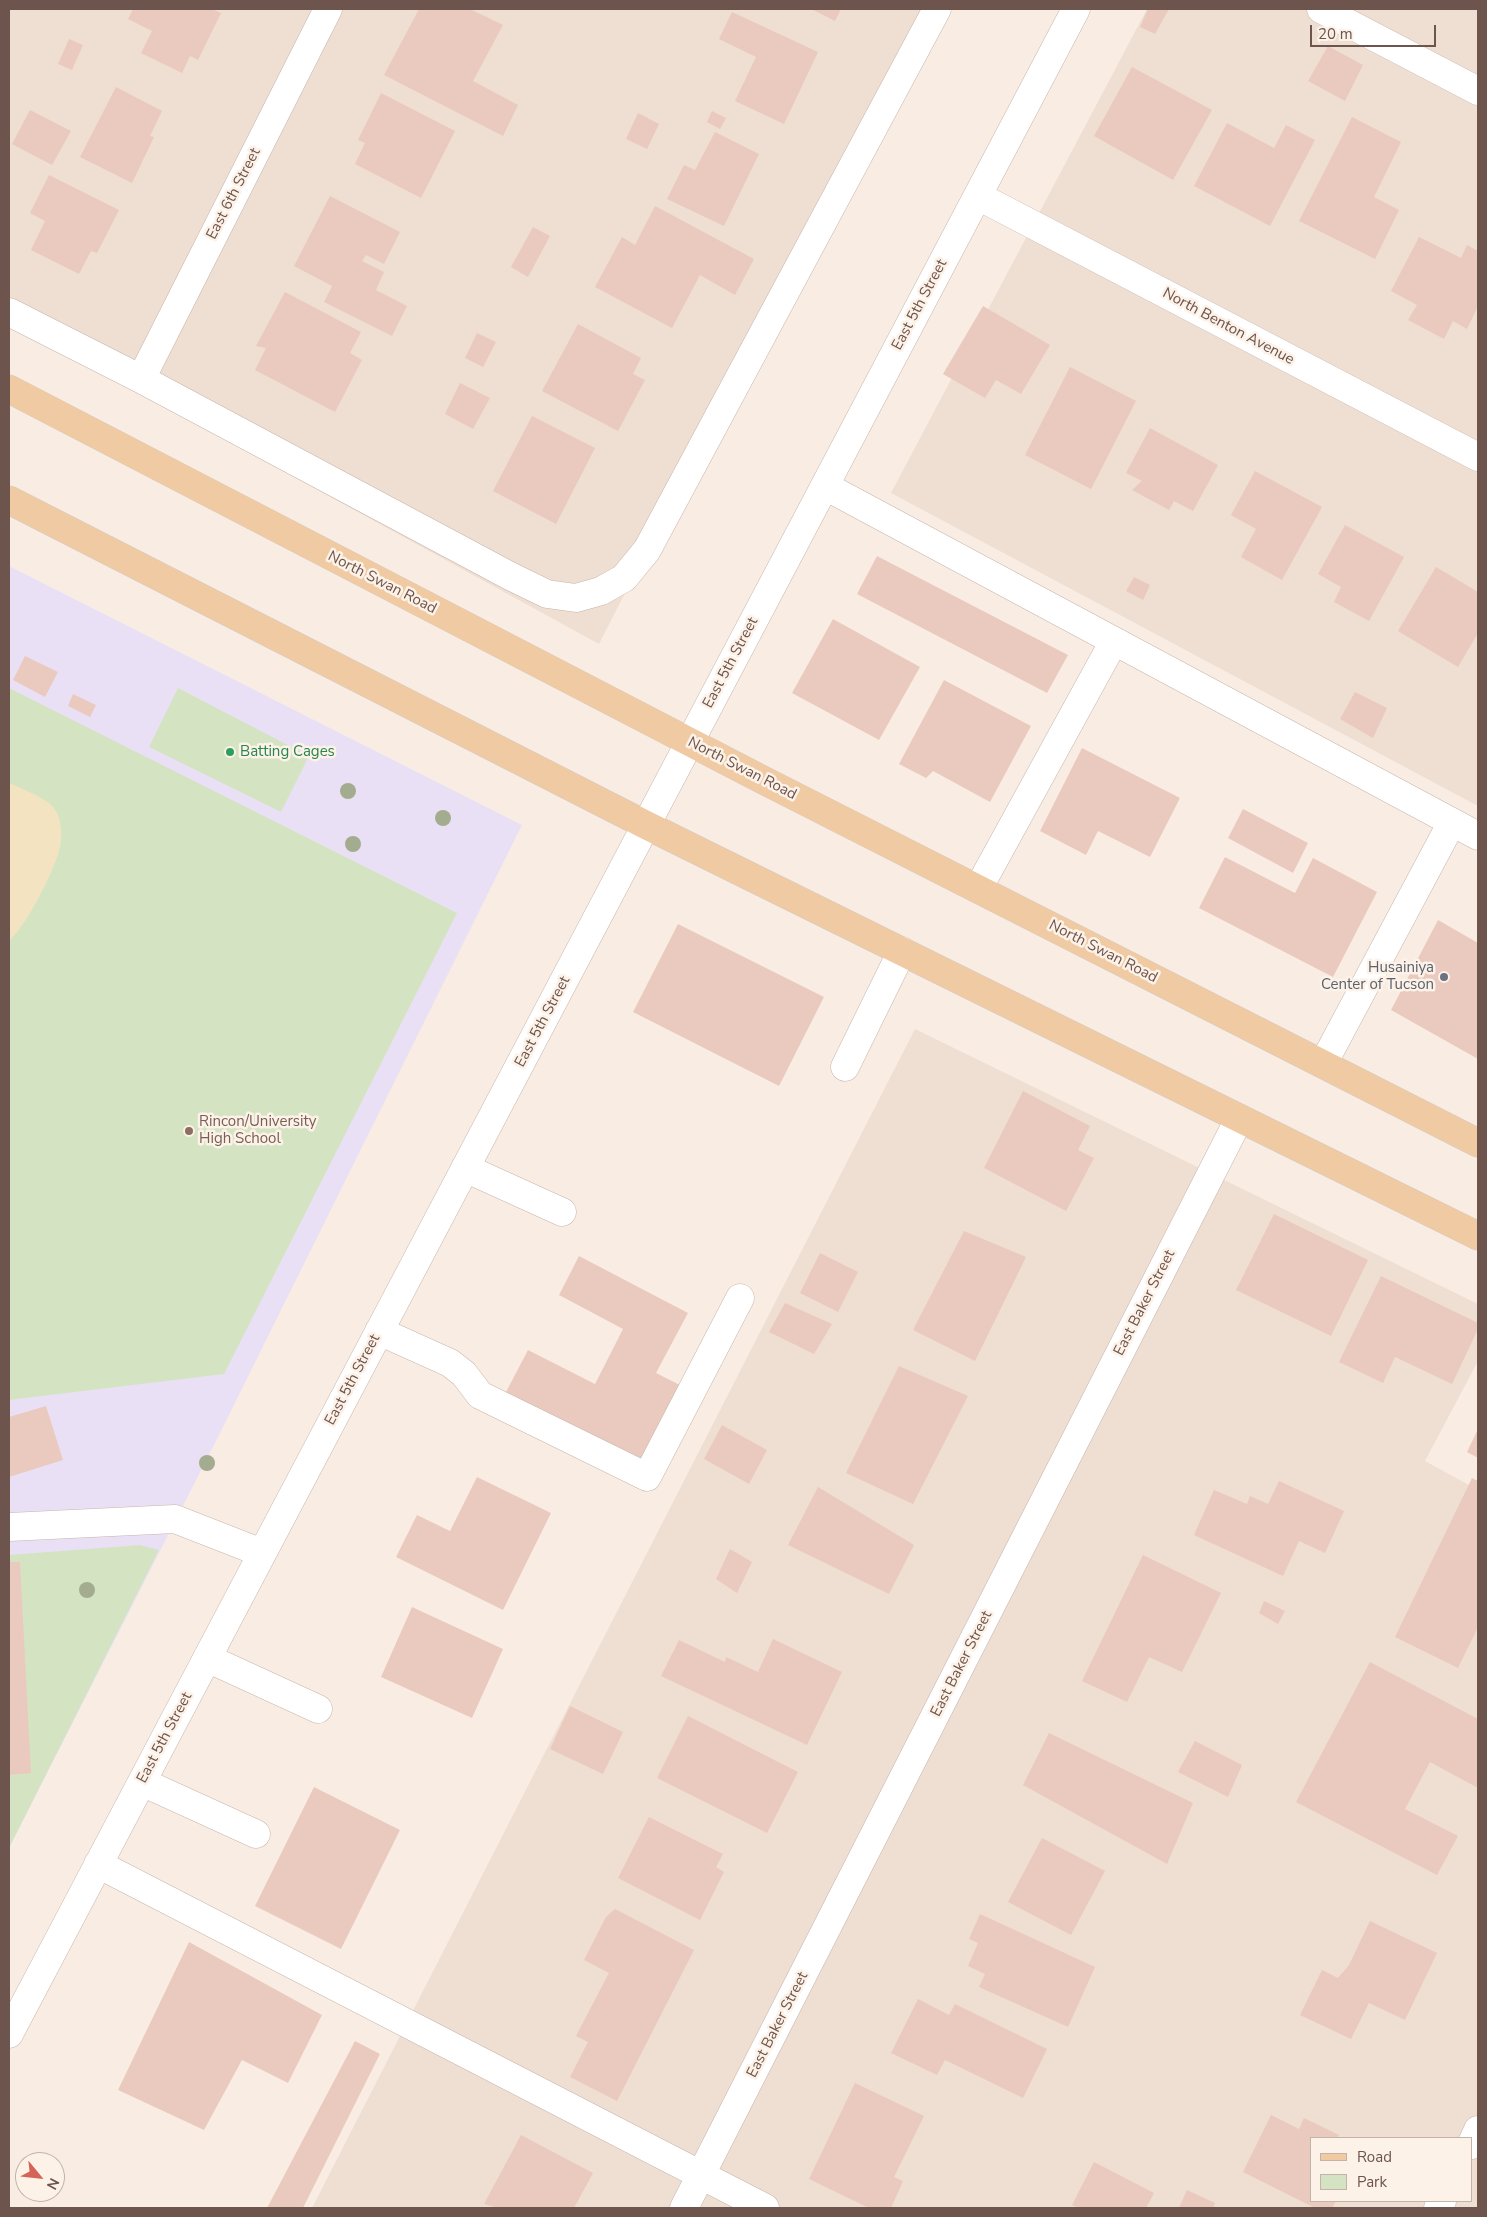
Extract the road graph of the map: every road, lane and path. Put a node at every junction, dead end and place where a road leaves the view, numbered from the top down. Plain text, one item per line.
1 (328, 9) edge
2 (937, 9) edge
3 (1076, 9) edge
4 (1321, 9) edge
5 (1478, 91) edge
6 (978, 196) junction
7 (9, 312) edge
8 (141, 379) junction
9 (9, 389) edge
10 (1478, 457) edge
11 (824, 486) junction
12 (9, 500) edge
13 (1114, 641) junction
14 (690, 742) junction
15 (1452, 822) junction
16 (646, 824) junction
17 (1478, 836) edge
18 (978, 889) junction
19 (902, 951) junction
20 (1323, 1064) junction
21 (845, 1067) dead end
22 (1239, 1119) junction
23 (1478, 1143) edge
24 (465, 1168) junction
25 (562, 1212) dead end
26 (1478, 1236) edge
27 (740, 1298) dead end
28 (379, 1331) junction
29 (9, 1527) edge
30 (262, 1553) junction
31 (207, 1658) junction
32 (318, 1710) dead end
33 (142, 1782) junction
34 (256, 1834) dead end
35 (98, 1864) junction
36 (9, 2034) edge
37 (1478, 2130) edge
38 (1472, 2142) edge
39 (702, 2175) junction
40 (684, 2208) edge
41 (765, 2208) edge

1 - 8 street, East 6th Street
2 - 8 street
3 - 6 street, East 5th Street
4 - 5 street
6 - 10 street, North Benton Avenue
6 - 11 street, East 5th Street
7 - 8 street
9 - 14 main road, North Swan Road
11 - 13 street
11 - 14 street, East 5th Street
12 - 16 main road
13 - 15 street
13 - 18 street
14 - 16 street, East 5th Street
14 - 18 main road, North Swan Road
15 - 17 street
15 - 20 street
16 - 19 main road
16 - 24 street, East 5th Street
18 - 20 main road, North Swan Road
19 - 21 street
19 - 22 main road
20 - 23 main road, North Swan Road
22 - 26 main road
22 - 39 street, East Baker Street
24 - 25 street
24 - 28 street, East 5th Street
27 - 28 street
28 - 30 street, East 5th Street
29 - 30 street
30 - 31 street, East 5th Street
31 - 32 street
31 - 33 street, East 5th Street
33 - 34 street
33 - 35 street, East 5th Street
35 - 36 street, East 5th Street
35 - 39 street
37 - 38 street
39 - 40 street, East Baker Street
39 - 41 street

